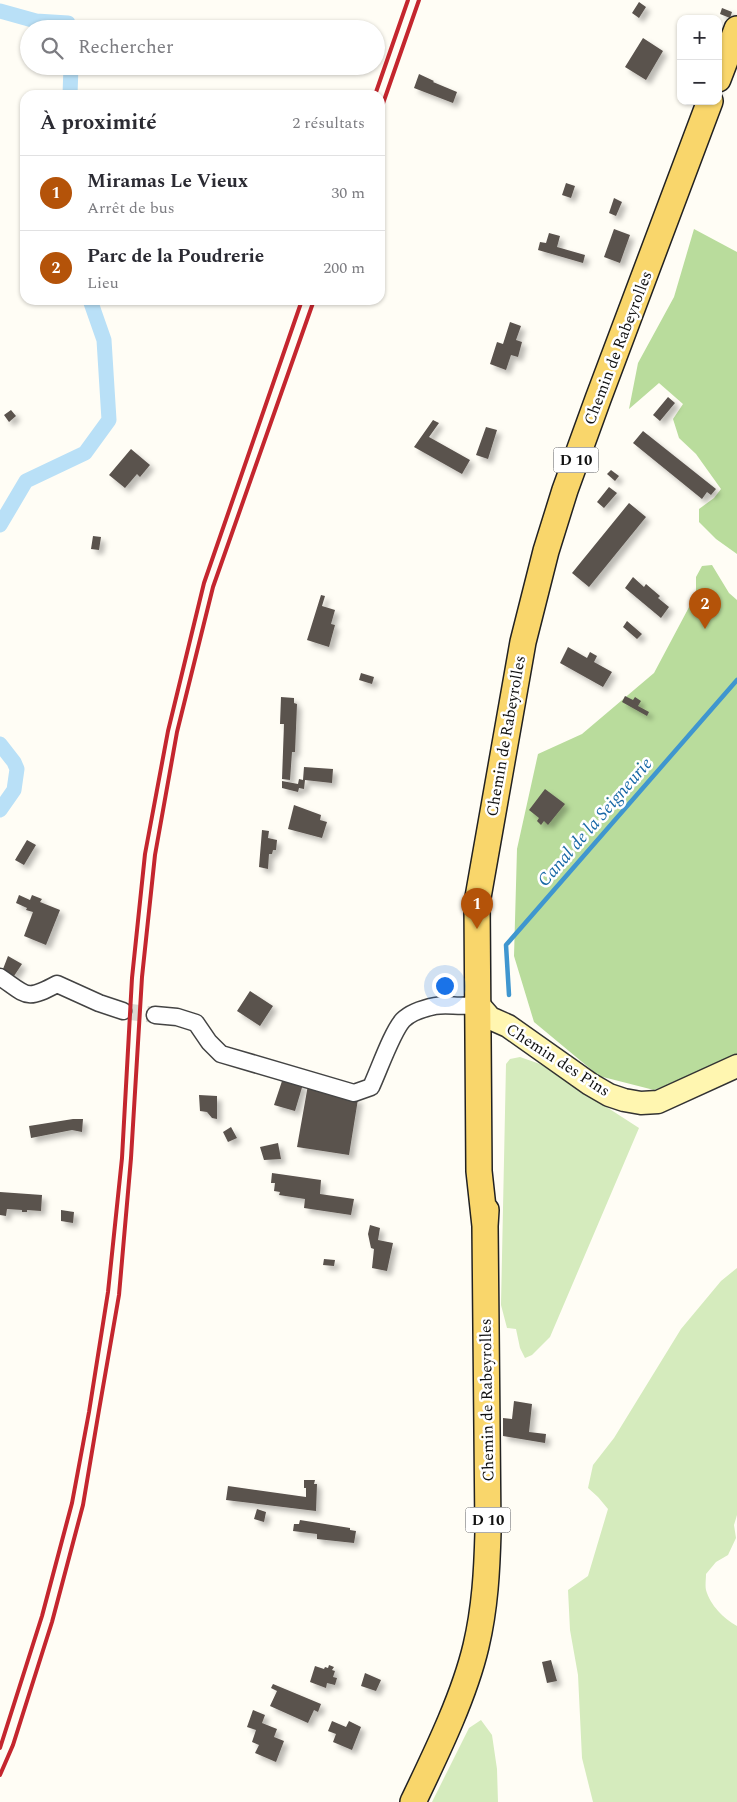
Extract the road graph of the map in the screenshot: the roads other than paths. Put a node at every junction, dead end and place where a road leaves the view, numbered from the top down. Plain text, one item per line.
1 (737, 29) edge
2 (722, 68) edge
3 (708, 105) edge
4 (489, 833) junction
5 (0, 977) edge
6 (123, 1011) tunnel mouth
7 (487, 1011) junction
8 (155, 1016) tunnel mouth
9 (737, 1066) edge
10 (485, 1226) junction
11 (413, 1802) edge

1 - 2 main road
3 - 4 main road, Chemin de Rabeyrolles / D 10
4 - 7 main road, Chemin de Rabeyrolles / D 10
4 - 7 main road, Chemin de Rabeyrolles / D 10
5 - 6 street
7 - 8 street
7 - 9 street, Chemin des Pins
7 - 10 main road, Chemin de Rabeyrolles / D 10
7 - 10 main road, Chemin de Rabeyrolles / D 10
10 - 11 main road, Chemin de Rabeyrolles / D 10

